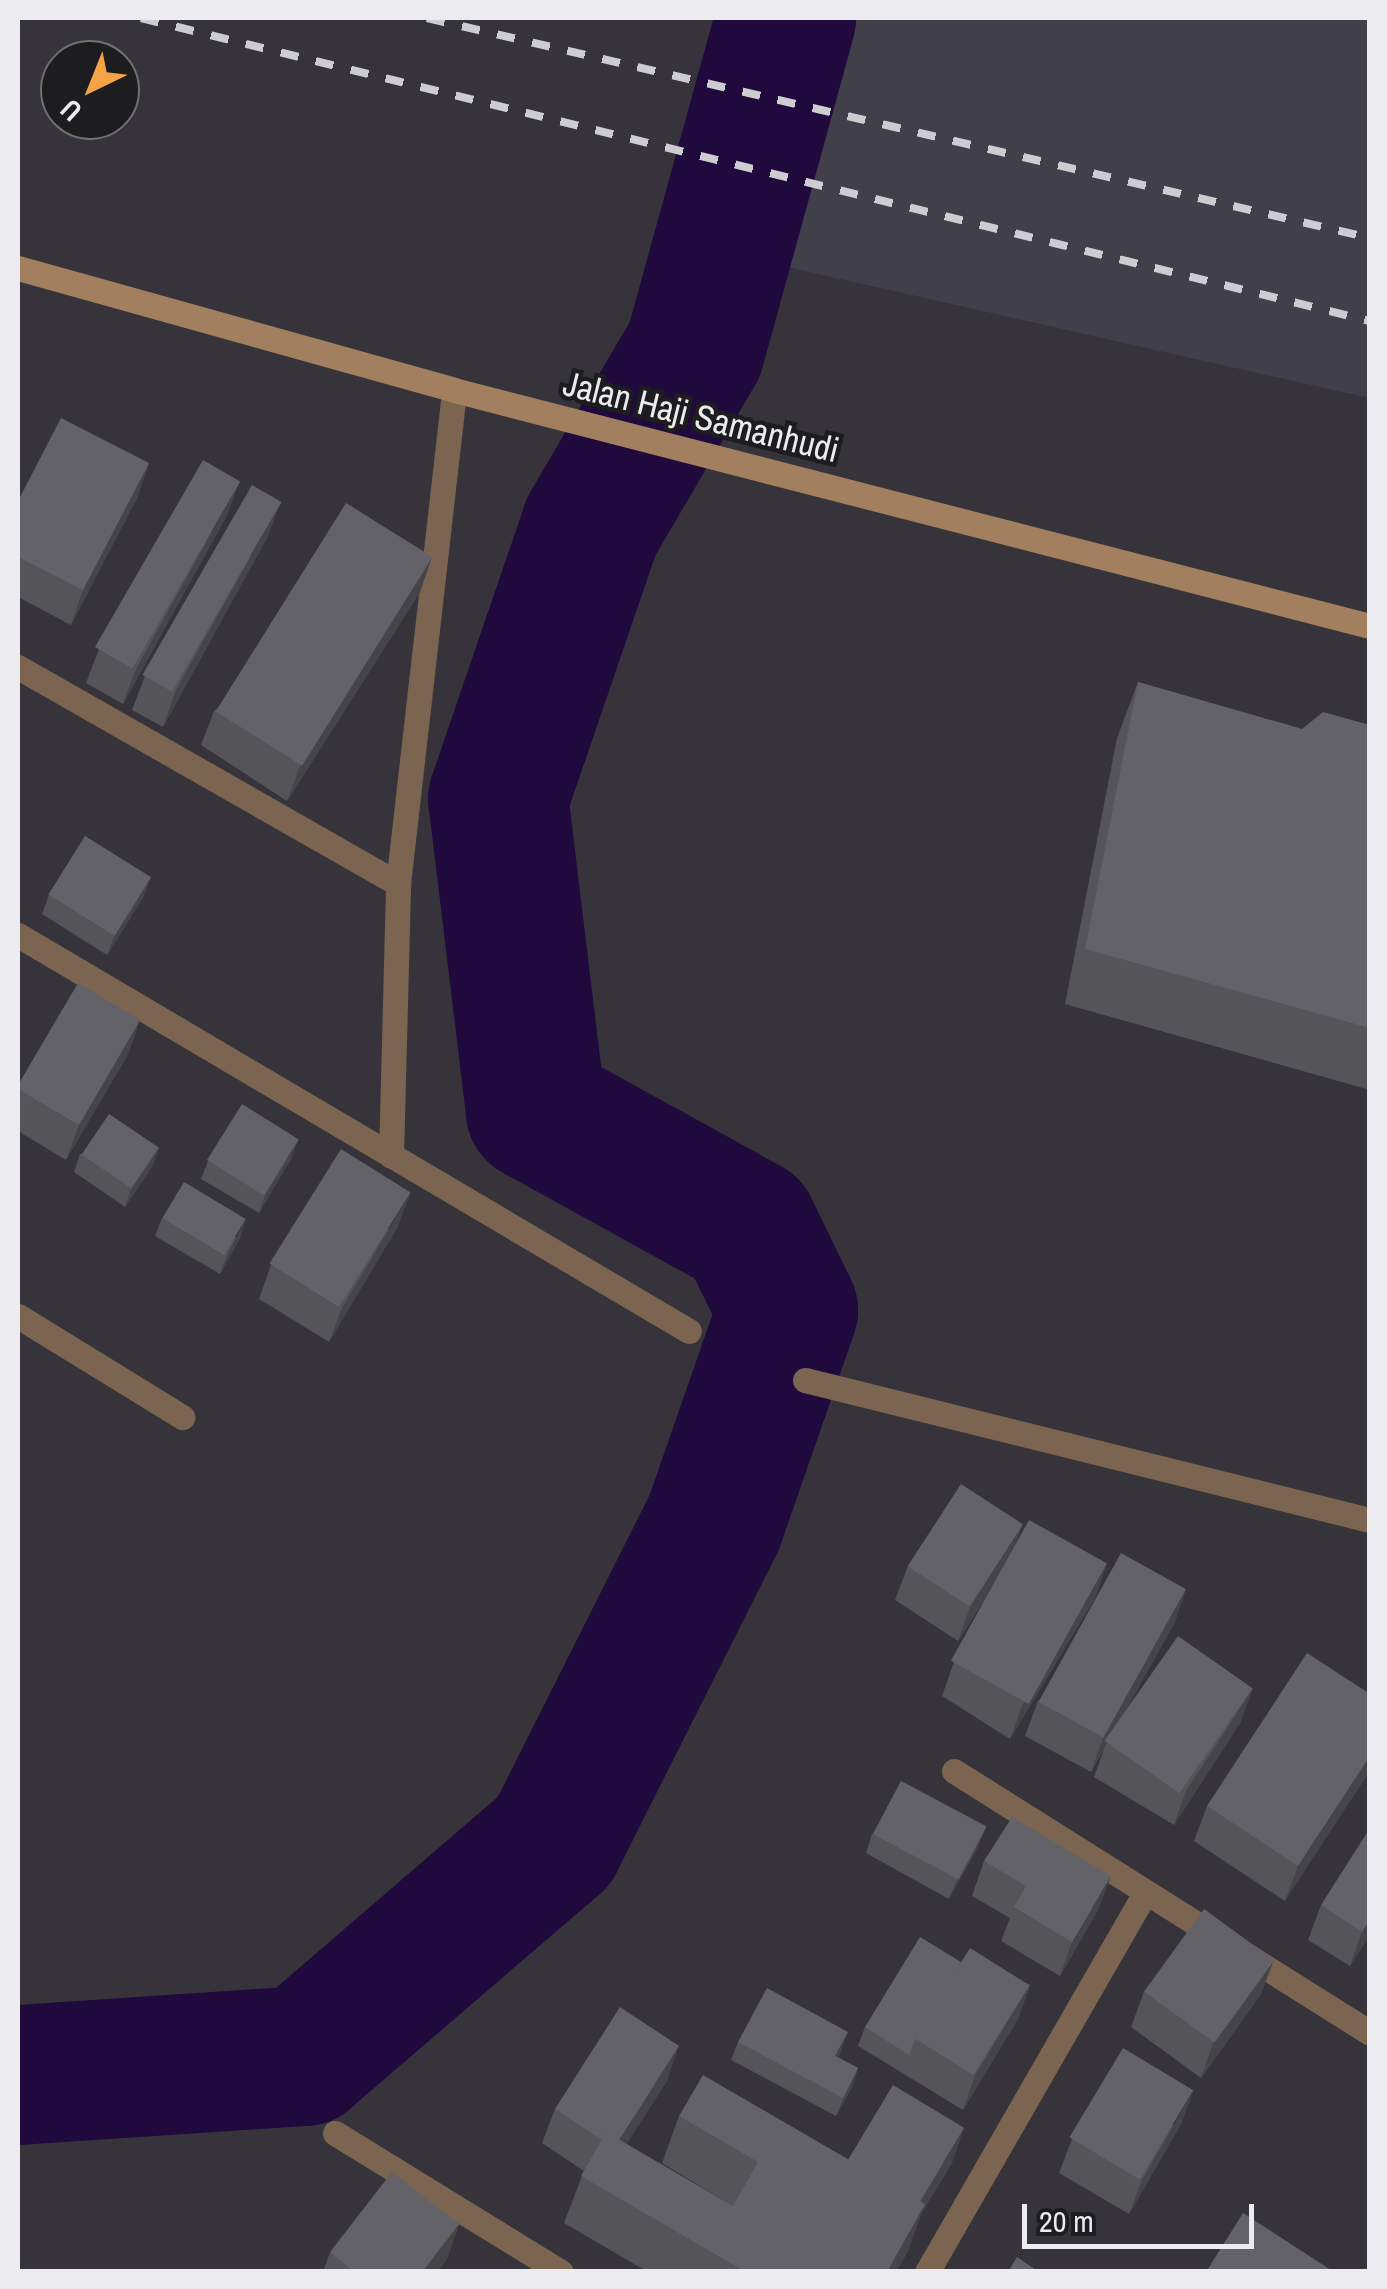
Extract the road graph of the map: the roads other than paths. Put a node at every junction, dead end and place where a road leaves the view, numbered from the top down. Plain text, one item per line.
1 (18, 268) edge
2 (454, 390) junction
3 (1370, 626) edge
4 (18, 668) edge
5 (398, 884) junction
6 (18, 935) edge
7 (391, 1156) junction
8 (18, 1316) edge
9 (689, 1331) dead end
10 (805, 1380) dead end
11 (182, 1417) dead end
12 (1370, 1520) edge
13 (954, 1771) dead end
14 (1146, 1893) junction
15 (1370, 2033) edge
16 (335, 2134) dead end
17 (561, 2272) edge
18 (926, 2272) edge

1 - 2 main road, Jalan Haji Samanhudi
2 - 3 main road, Jalan Haji Samanhudi
2 - 5 street
4 - 5 street
5 - 7 street
6 - 7 street
7 - 9 street
8 - 11 street
10 - 12 street
13 - 14 street
14 - 15 street
14 - 18 street
16 - 17 street

